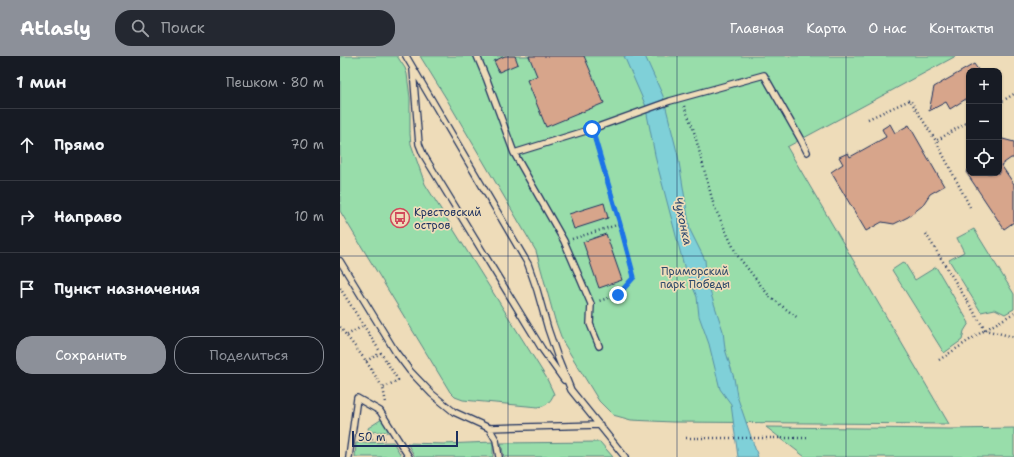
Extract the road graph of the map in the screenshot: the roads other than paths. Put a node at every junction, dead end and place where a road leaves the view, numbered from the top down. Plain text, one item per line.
1 (406, 56) edge
2 (477, 56) edge
3 (412, 67) junction
4 (807, 152) dead end
5 (514, 153) junction
6 (340, 261) edge
7 (599, 346) dead end
8 (572, 390) junction
9 (600, 425) junction
10 (489, 428) junction
11 (349, 457) edge
12 (409, 457) edge
13 (498, 457) edge
14 (625, 457) edge

1 - 3 lane
2 - 5 lane
3 - 8 lane
3 - 8 lane
4 - 5 lane
5 - 7 lane
6 - 10 lane
8 - 9 lane
9 - 10 lane
9 - 14 lane
10 - 13 lane
11 - 12 lane

